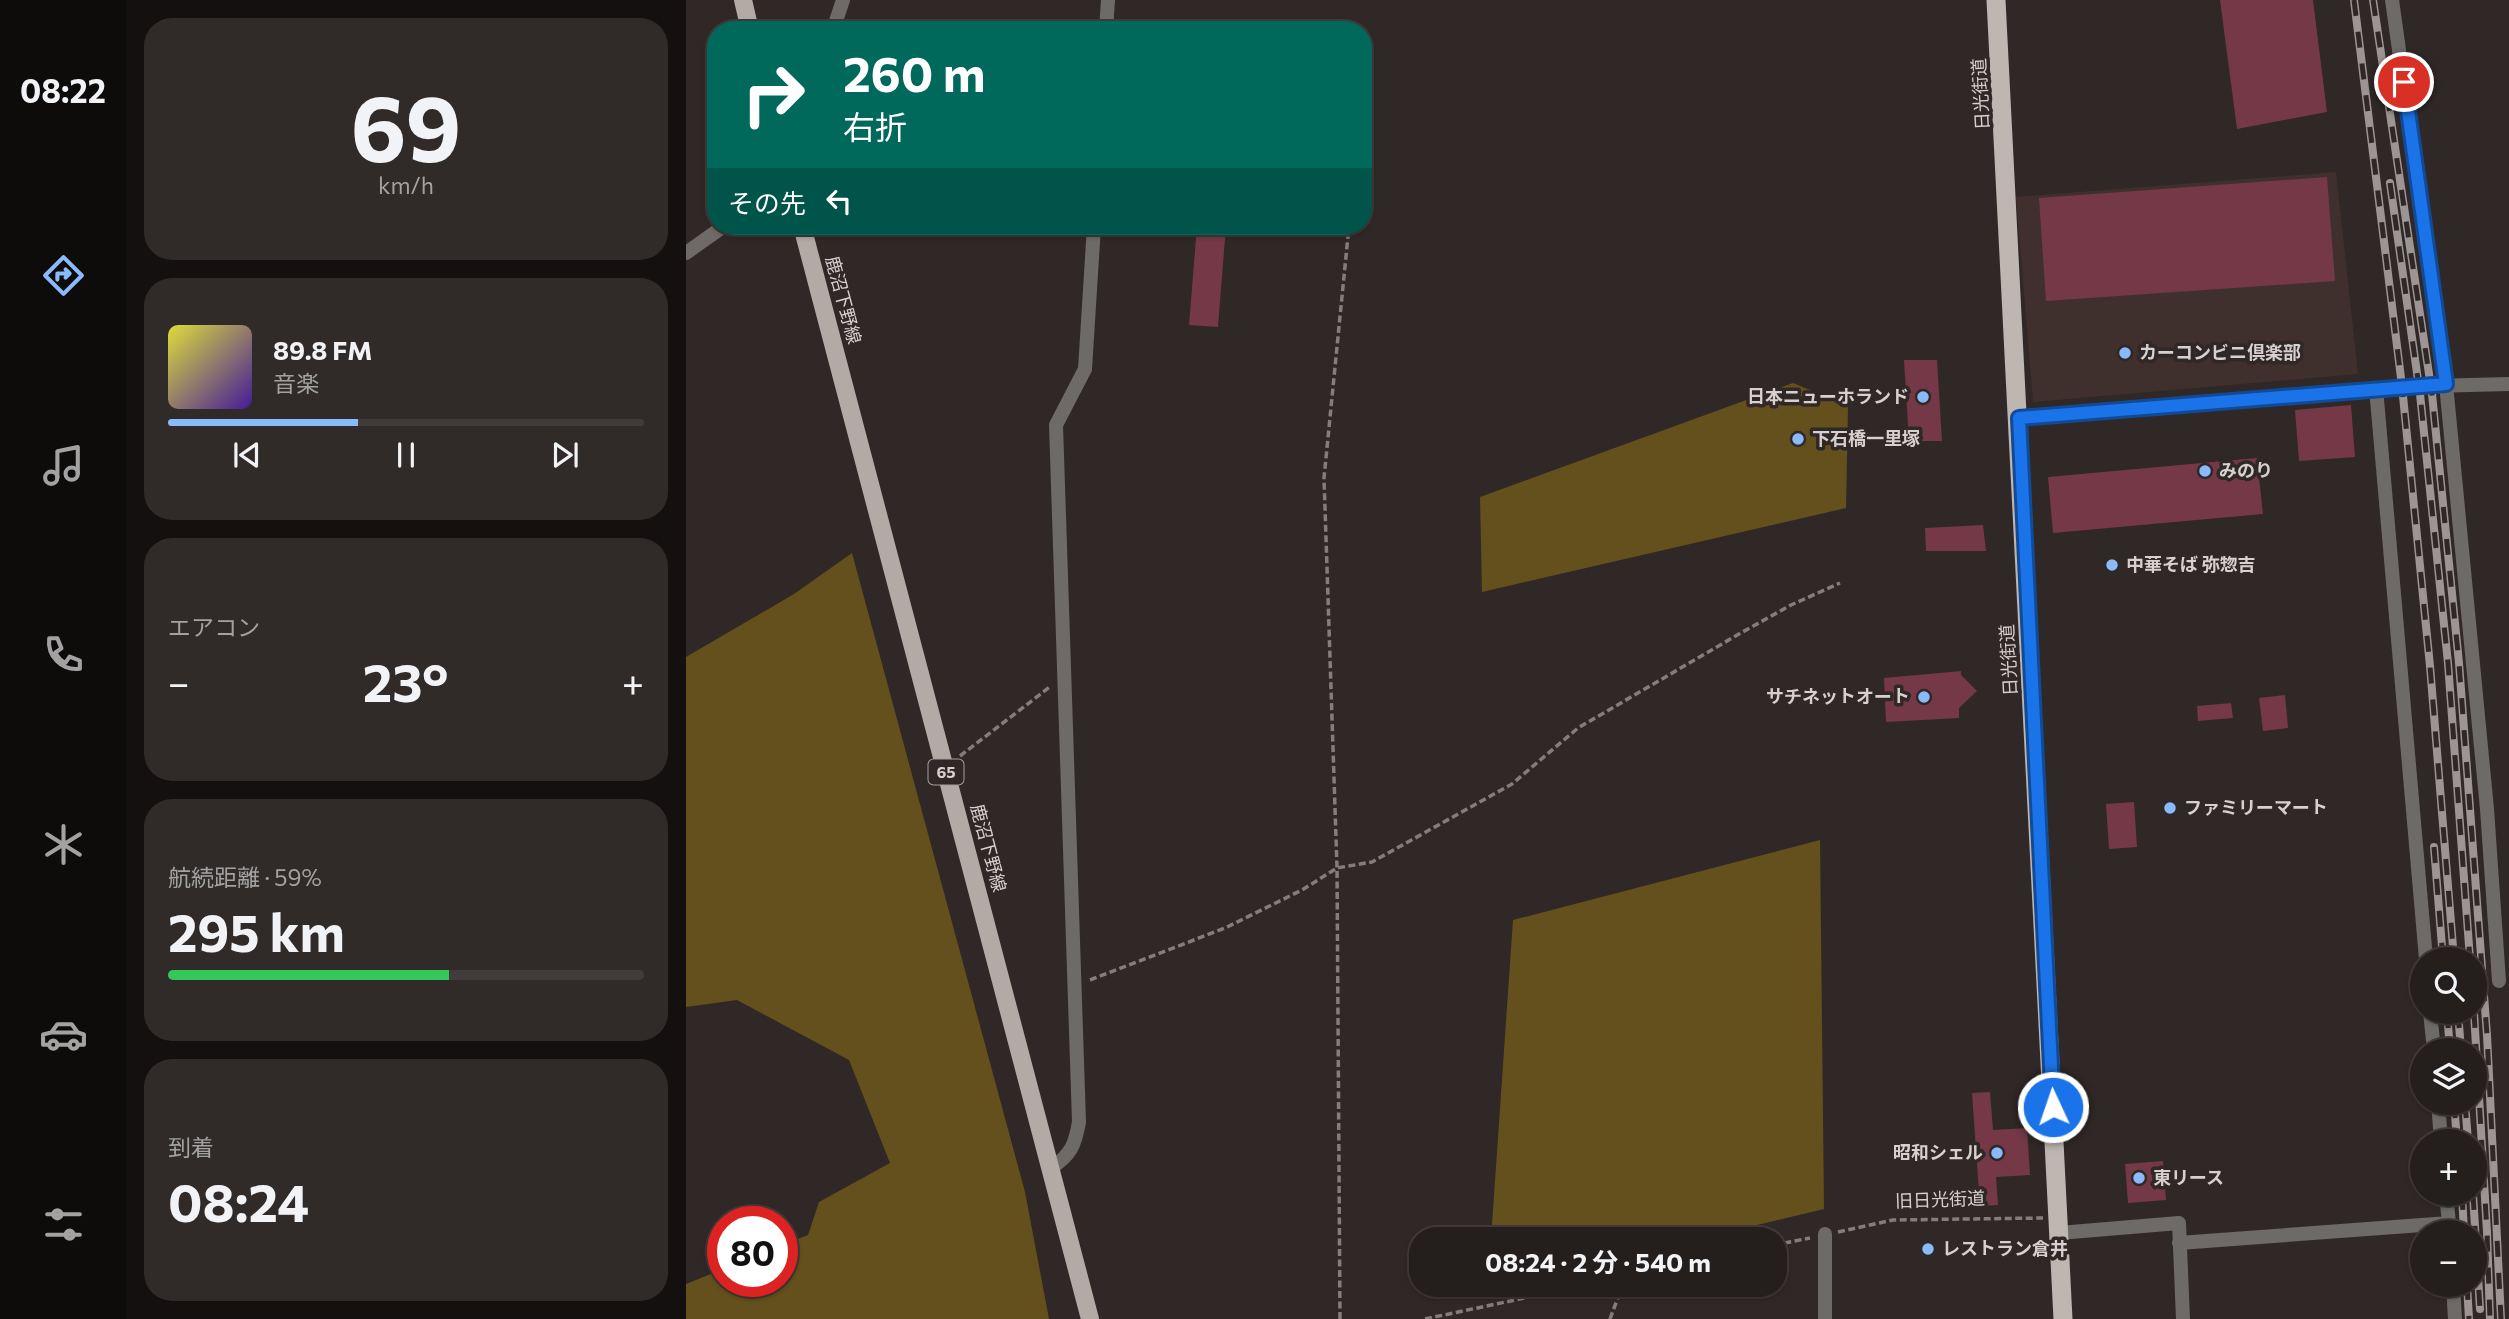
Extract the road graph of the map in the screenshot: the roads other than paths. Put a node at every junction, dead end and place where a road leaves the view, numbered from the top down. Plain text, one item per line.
1 (743, 0) edge
2 (843, 0) edge
3 (1108, 0) edge
4 (1996, 0) edge
5 (2392, 0) edge
6 (748, 21) edge
7 (836, 21) edge
8 (1107, 21) edge
9 (711, 235) edge
10 (804, 235) edge
11 (1093, 235) edge
12 (686, 253) edge
13 (2446, 384) junction
14 (2509, 384) edge
15 (2376, 388) junction
16 (2019, 418) junction
17 (2425, 947) edge
18 (2499, 981) dead end
19 (1051, 1168) junction
20 (2058, 1225) junction
21 (2410, 1230) edge
22 (1825, 1234) road end
23 (2179, 1243) junction
24 (2454, 1297) edge
25 (1090, 1319) edge
26 (1825, 1319) edge
27 (2063, 1319) edge
28 (2183, 1319) edge
29 (2455, 1319) edge

1 - 6 main road
2 - 7 street
3 - 8 street
4 - 16 highway, 日光街道
5 - 13 street
9 - 12 street
10 - 19 main road, 鹿沼下野線 / 65
11 - 19 street
13 - 14 street
13 - 15 street
13 - 18 street
15 - 16 street
15 - 17 street
16 - 20 highway, 日光街道
19 - 25 main road, 鹿沼下野線 / 65
20 - 23 street
20 - 27 highway, 日光街道
21 - 23 street
22 - 26 street
23 - 28 street
24 - 29 street

